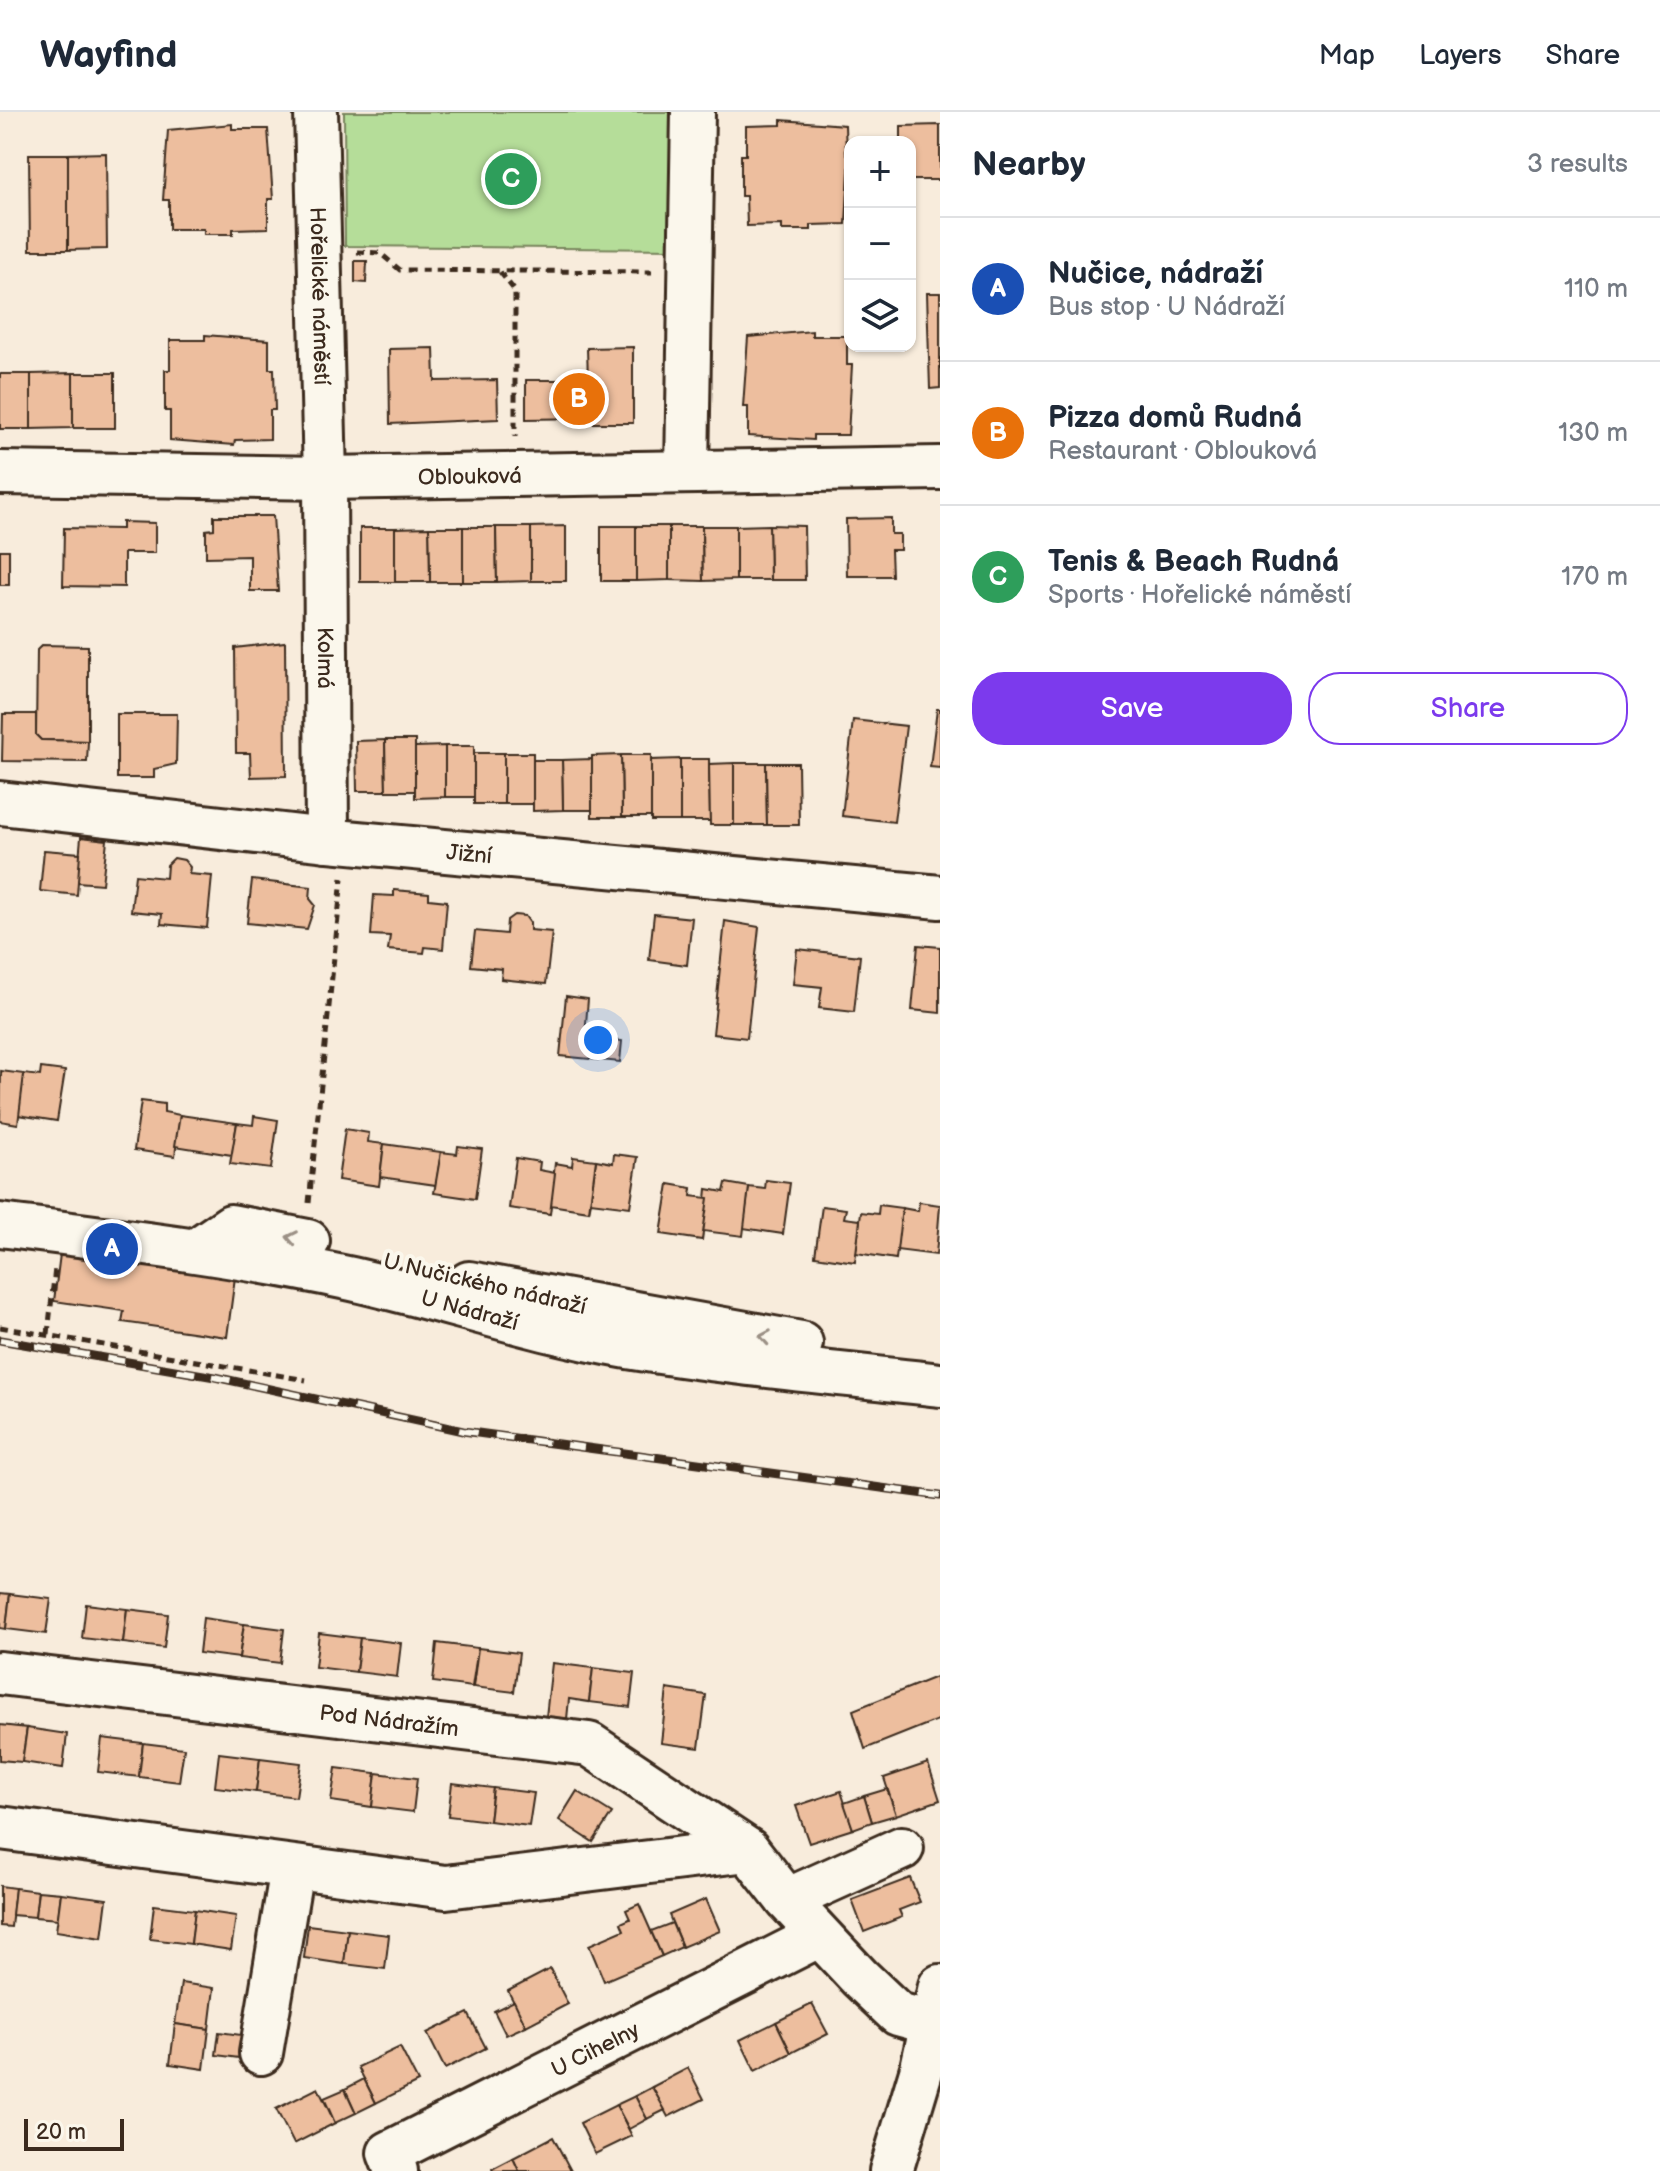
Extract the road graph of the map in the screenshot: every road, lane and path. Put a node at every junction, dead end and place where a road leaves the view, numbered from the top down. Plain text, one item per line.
1 (316, 112) edge
2 (693, 112) edge
3 (320, 250) junction
4 (500, 271) junction
5 (653, 272) dead end
6 (940, 468) edge
7 (687, 470) junction
8 (0, 473) edge
9 (515, 474) junction
10 (325, 478) junction
11 (0, 803) edge
12 (336, 841) junction
13 (940, 897) edge
14 (0, 1200) edge
15 (0, 1225) edge
16 (85, 1236) junction
17 (306, 1241) junction
18 (196, 1250) junction
19 (0, 1327) edge
20 (306, 1380) dead end
21 (922, 1383) edge
22 (0, 1673) edge
23 (0, 1828) edge
24 (902, 1848) dead end
25 (748, 1850) junction
26 (292, 1868) junction
27 (787, 1900) junction
28 (818, 1936) junction
29 (935, 2004) edge
30 (261, 2053) dead end
31 (931, 2067) edge
32 (396, 2171) edge
33 (891, 2171) edge

1 - 3 street, Hořelické náměstí
2 - 7 street
3 - 4 path
3 - 10 street, Hořelické náměstí
4 - 5 path
4 - 9 path
6 - 7 street, Oblouková
7 - 9 street, Oblouková
8 - 10 street, Oblouková
9 - 10 street, Oblouková
10 - 12 street, Kolmá
11 - 12 street, Jižní
12 - 13 street, Jižní
12 - 17 path
14 - 16 street
15 - 16 street, U Nádraží
16 - 18 street, U Nádraží
17 -> 18 street, U Nučického nádraží
21 -> 17 street, U Nučického nádraží
18 - 21 street, U Nádraží
19 - 20 path
22 - 25 street, Pod Nádražím
23 - 26 street
24 - 27 street
25 - 26 street
25 - 27 street, Pod Nádražím
26 - 30 street
27 - 28 street, Pod Nádražím
28 - 29 street, Pod Nádražím
28 - 32 street, U Cihelny
29 - 31 street
31 - 33 street

